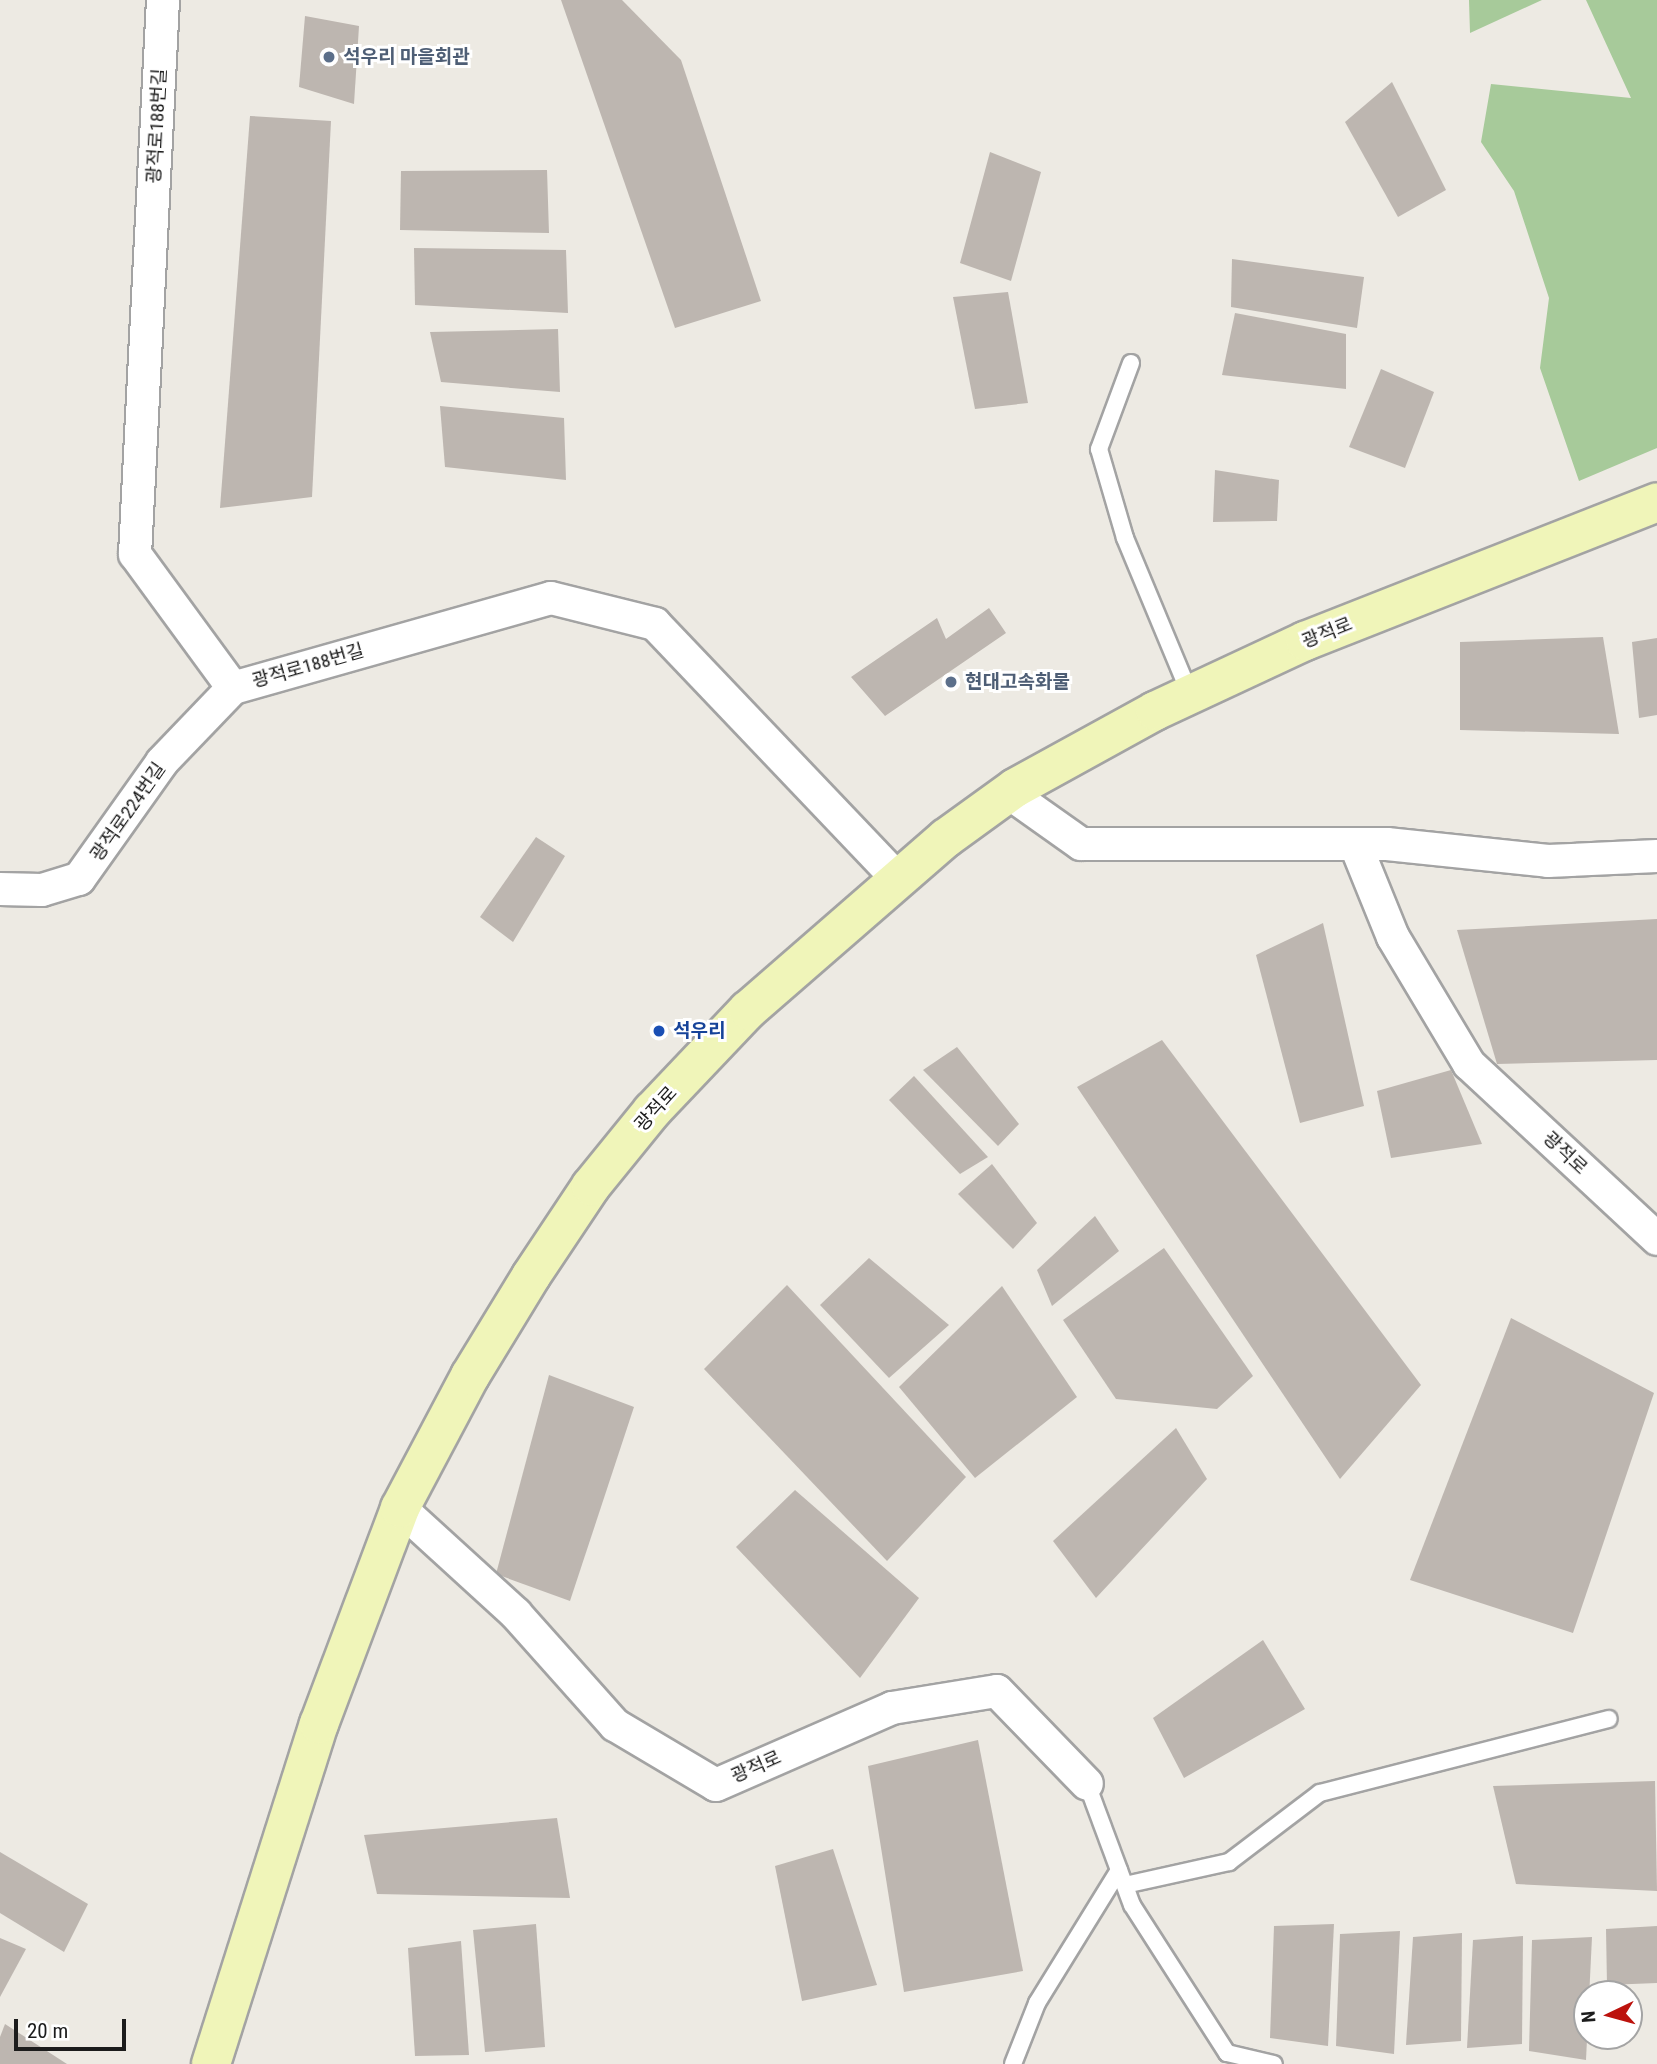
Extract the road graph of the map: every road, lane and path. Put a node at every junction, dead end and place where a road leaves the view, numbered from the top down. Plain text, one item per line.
1 (163, 0) edge
2 (1131, 362) dead end
3 (1657, 502) edge
4 (233, 688) junction
5 (1191, 694) junction
6 (1009, 793) junction
7 (1356, 846) junction
8 (1657, 856) edge
9 (899, 880) junction
10 (0, 890) edge
11 (1657, 1239) edge
12 (400, 1508) junction
13 (1609, 1719) dead end
14 (1087, 1784) joint
15 (1122, 1878) junction
16 (211, 2064) edge
17 (1013, 2064) edge
18 (1274, 2064) edge

1 - 4 street, 광적로188번길
2 - 5 lane
3 - 5 main road, 광적로
4 - 9 street, 광적로188번길
4 - 10 street, 광적로224번길
5 - 6 main road, 광적로
6 - 7 street
6 - 9 main road, 광적로
7 - 8 street
7 - 11 street, 광적로
9 - 12 main road, 광적로
12 - 14 street, 광적로
12 - 16 main road, 광적로
13 - 15 lane
14 - 15 lane
15 - 17 lane
15 - 18 lane

